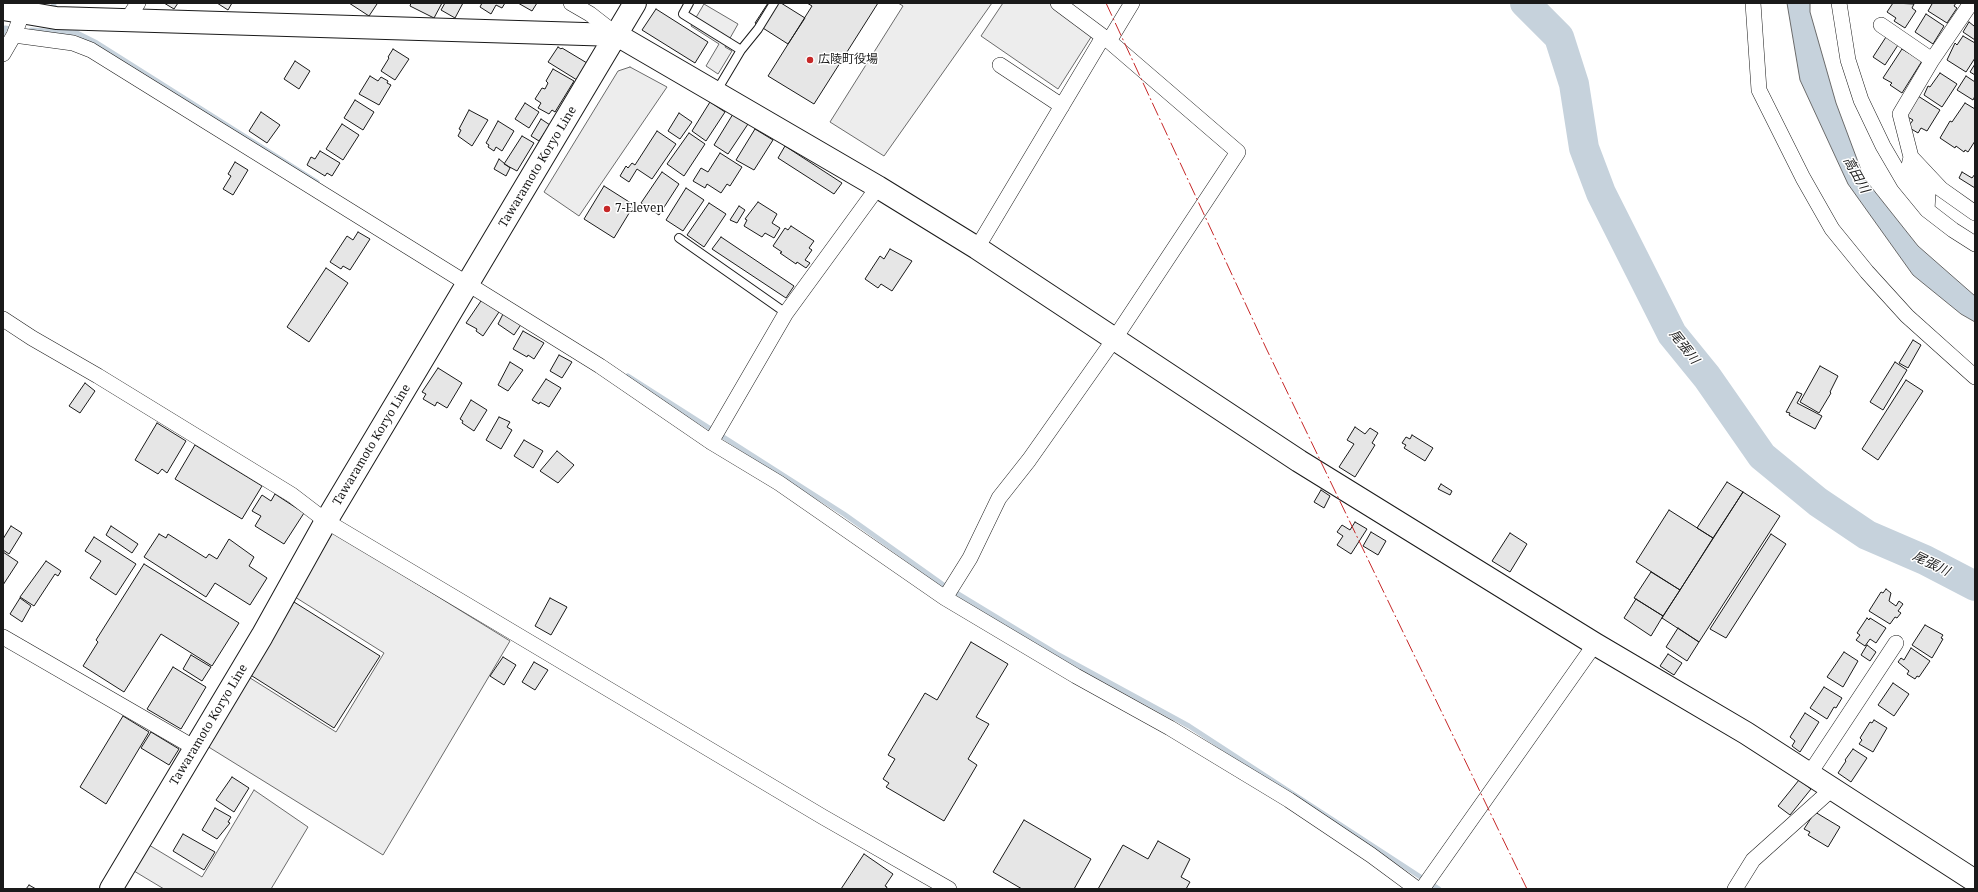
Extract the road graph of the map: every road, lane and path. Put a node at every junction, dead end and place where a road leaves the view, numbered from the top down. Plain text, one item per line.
1 (571, 3) edge
2 (635, 3) edge
3 (689, 3) edge
4 (774, 3) edge
5 (1058, 3) edge
6 (1132, 3) edge
7 (1753, 3) edge
8 (1839, 3) edge
9 (1971, 3) edge
10 (133, 11) edge
11 (17, 14) edge
12 (1881, 25) dead end
13 (617, 35) junction
14 (1106, 39) junction
15 (740, 50) junction
16 (3, 54) edge
17 (1932, 60) junction
18 (1000, 65) dead end
19 (716, 93) junction
20 (1062, 106) junction
21 (1911, 157) junction
22 (878, 187) junction
23 (1927, 210) junction
24 (1975, 214) edge
25 (679, 238) dead end
26 (1975, 244) edge
27 (977, 248) junction
28 (468, 285) junction
29 (786, 313) junction
30 (3, 319) edge
31 (1115, 338) junction
32 (1975, 377) edge
33 (711, 442) junction
34 (326, 522) junction
35 (945, 598) junction
36 (3, 637) edge
37 (1896, 643) dead end
38 (1595, 644) junction
39 (195, 748) junction
40 (1810, 773) junction
41 (1832, 789) junction
42 (1975, 881) edge
43 (111, 889) edge
44 (950, 889) edge
45 (1417, 889) edge
46 (1422, 889) edge
47 (1735, 889) edge

1 - 13 street
2 - 13 street, Tawaramoto Koryo Line
3 - 15 lane
4 - 15 lane
5 - 14 street
6 - 14 street
7 - 32 street
8 - 23 street
9 - 17 street
10 - 11 street
10 - 13 street
11 - 16 street
11 - 28 street
12 - 17 street
13 - 19 street
13 - 28 street, Tawaramoto Koryo Line
14 - 20 street
14 - 31 street
15 - 19 lane
17 - 21 street
18 - 20 street
19 - 22 street
20 - 27 street
21 - 23 street
21 - 24 street
22 - 27 street
22 - 29 street
23 - 26 street
25 - 29 lane
27 - 31 street
28 - 33 street
28 - 34 street, Tawaramoto Koryo Line
29 - 33 street
30 - 34 street
31 - 35 street
31 - 38 street
33 - 35 street
34 - 39 street, Tawaramoto Koryo Line
34 - 44 street
35 - 45 street
36 - 39 street
37 - 40 street
38 - 40 street
38 - 46 street
39 - 43 street, Tawaramoto Koryo Line
40 - 41 street
41 - 42 street
41 - 47 street

